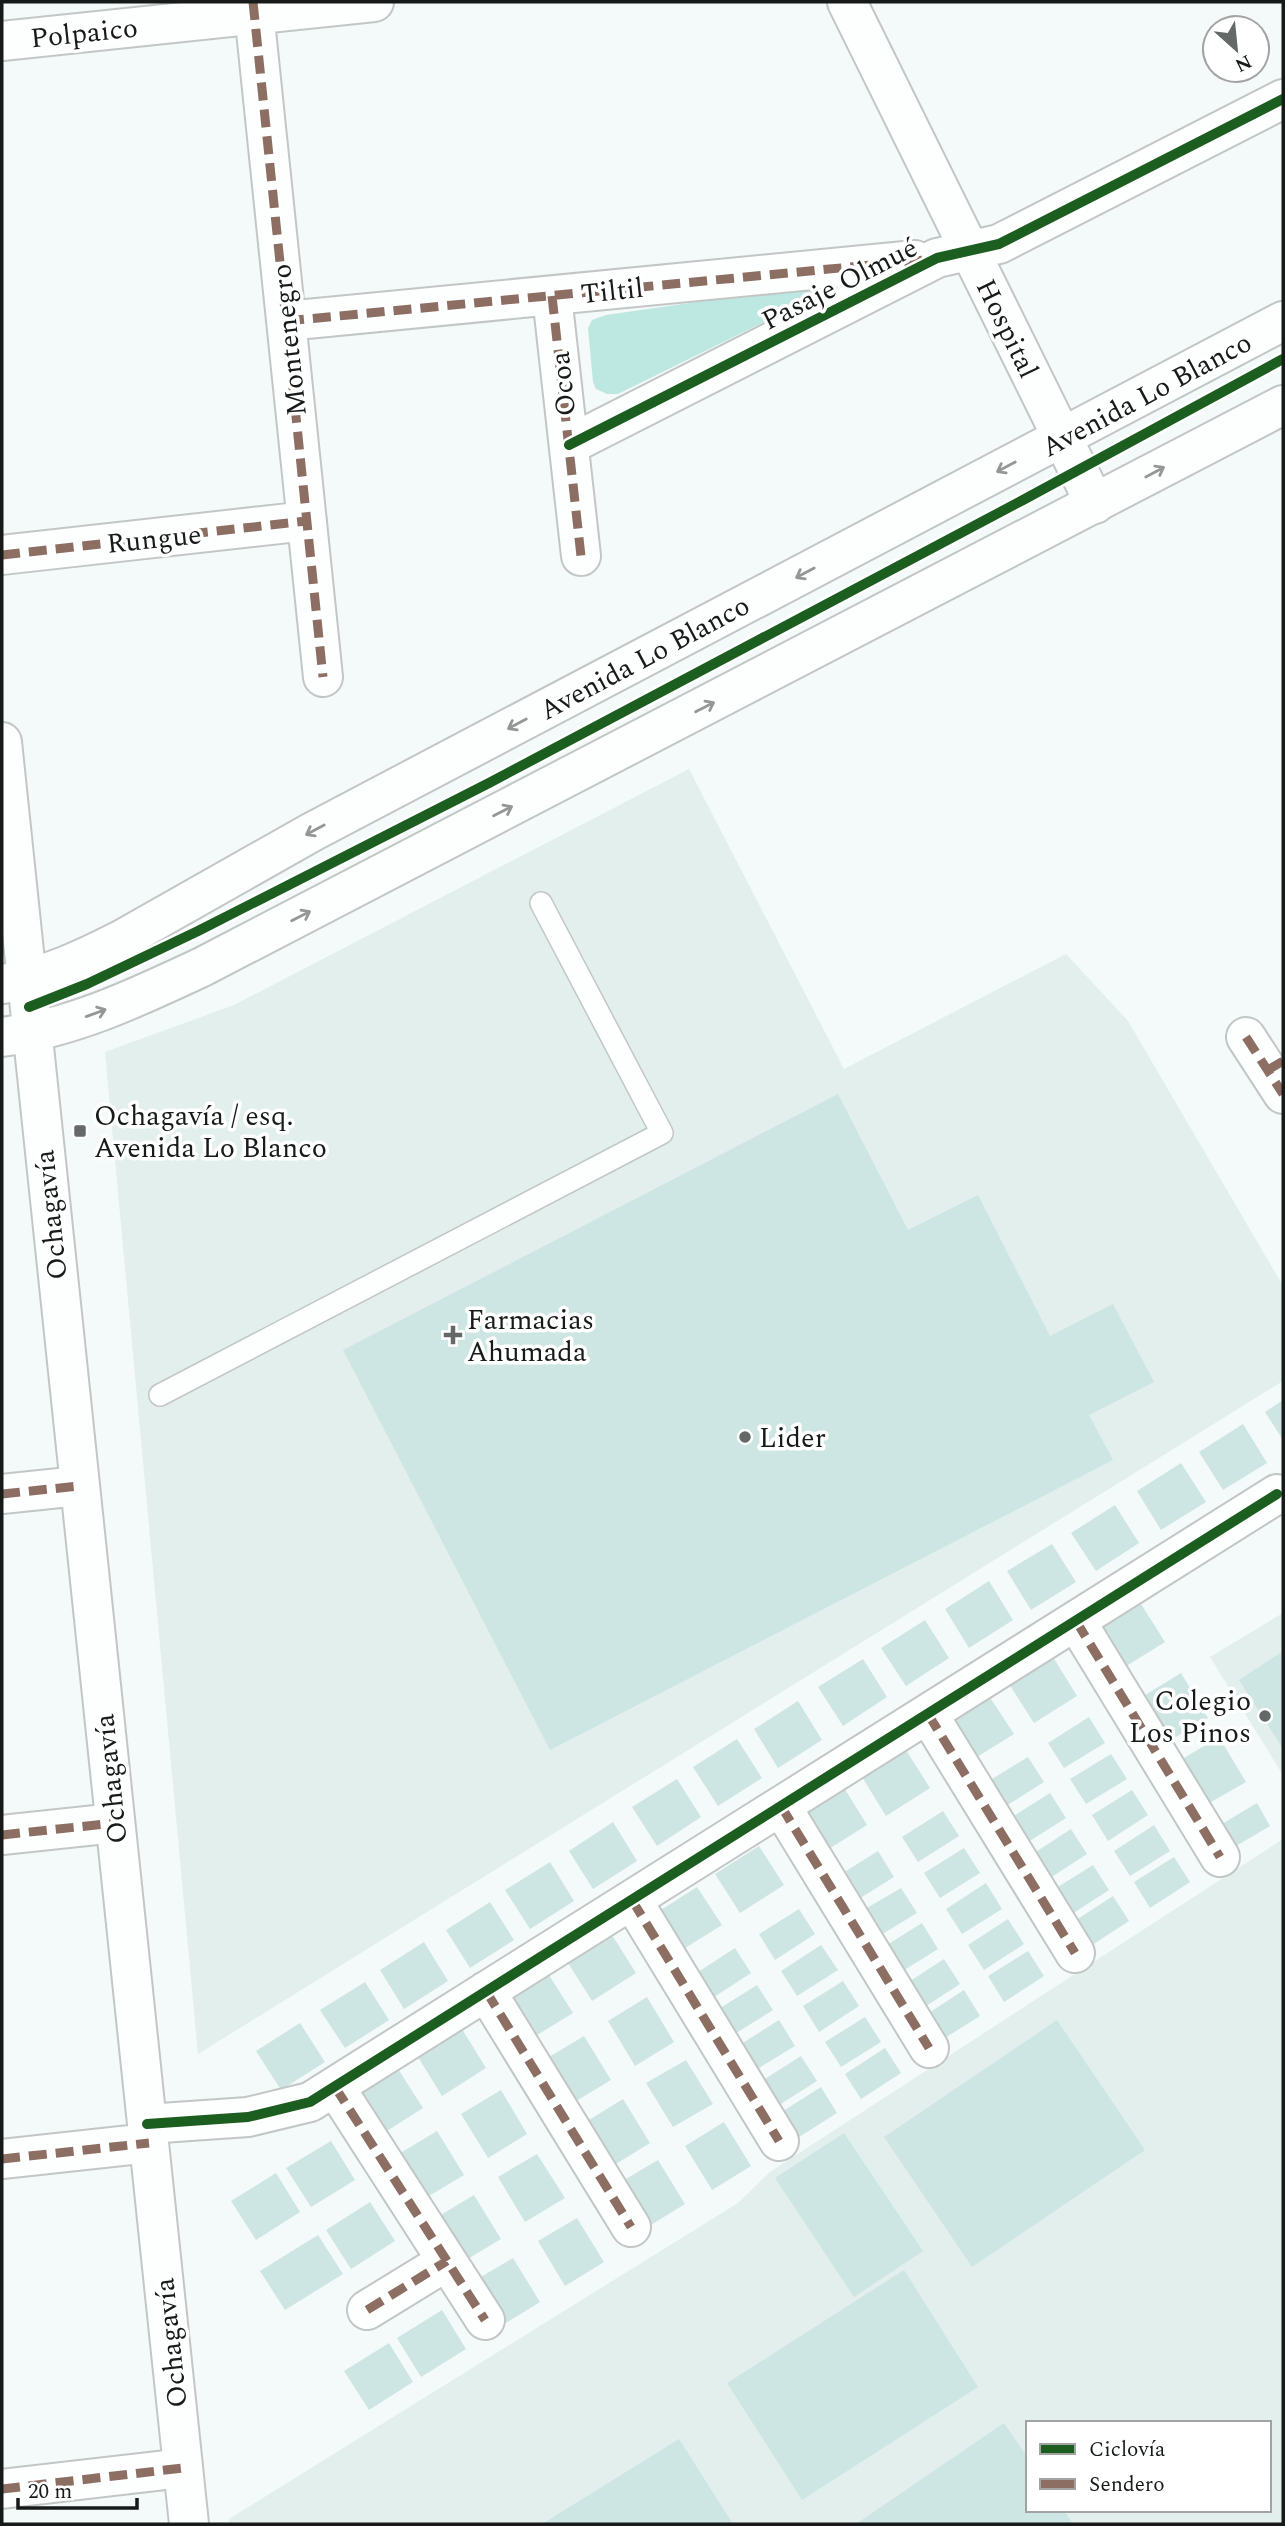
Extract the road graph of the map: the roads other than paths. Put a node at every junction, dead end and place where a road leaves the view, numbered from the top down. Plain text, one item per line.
1 (374, 2) edge
2 (847, 2) edge
3 (253, 8) edge
4 (2, 41) edge
5 (1283, 99) edge
6 (954, 255) junction
7 (552, 296) junction
8 (286, 321) junction
9 (1283, 321) edge
10 (1283, 405) edge
11 (1062, 438) junction
12 (569, 445) junction
13 (1095, 504) junction
14 (307, 521) junction
15 (2, 555) edge
16 (581, 556) dead end
17 (323, 677) dead end
18 (2, 742) edge
19 (541, 903) dead end
20 (14, 982) edge
21 (16, 1035) edge
22 (1246, 1037) dead end
23 (1278, 1075) edge
24 (160, 1395) dead end
25 (79, 1486) junction
26 (2, 1494) edge
27 (1277, 1494) dead end
28 (1076, 1621) junction
29 (928, 1714) junction
30 (781, 1806) junction
31 (115, 1823) junction
32 (2, 1835) edge
33 (1220, 1857) dead end
34 (632, 1900) junction
35 (1075, 1953) dead end
36 (486, 1991) junction
37 (929, 2048) dead end
38 (335, 2087) junction
39 (148, 2134) junction
40 (779, 2141) dead end
41 (2, 2159) edge
42 (631, 2227) dead end
43 (447, 2261) junction
44 (367, 2311) dead end
45 (485, 2320) dead end
46 (183, 2468) junction
47 (2, 2488) edge
48 (189, 2524) edge

1 - 3 street, Polpaico
2 - 6 street, Hospital
3 - 4 street, Polpaico
3 - 8 street, Montenegro
5 - 6 street, Pasaje Olmué
6 - 7 street, Tiltil
6 - 11 street, Hospital
6 - 12 street, Pasaje Olmué
7 - 8 street, Tiltil
7 - 12 street, Ocoa
8 - 14 street, Montenegro
9 - 11 street, Avenida Lo Blanco
13 -> 10 street
11 - 13 street, Hospital
11 -> 20 street, Avenida Lo Blanco
12 - 16 street, Ocoa
21 -> 13 street
14 - 15 street, Rungue
14 - 17 street, Montenegro
18 - 20 street, Ochagavía
19 - 24 lane
20 - 21 street, Ochagavía
21 - 25 street, Ochagavía
22 - 23 street
25 - 26 street
25 - 31 street, Ochagavía
27 - 28 street
28 - 29 street
28 - 33 street
29 - 30 street
29 - 35 street
30 - 34 street
30 - 37 street
31 - 32 street
31 - 39 street, Ochagavía
34 - 36 street
34 - 40 street
36 - 38 street
36 - 42 street
38 - 39 street
38 - 43 street
39 - 41 street
39 - 46 street, Ochagavía
43 - 44 street
43 - 45 street
46 - 47 street
46 - 48 street, Ochagavía

